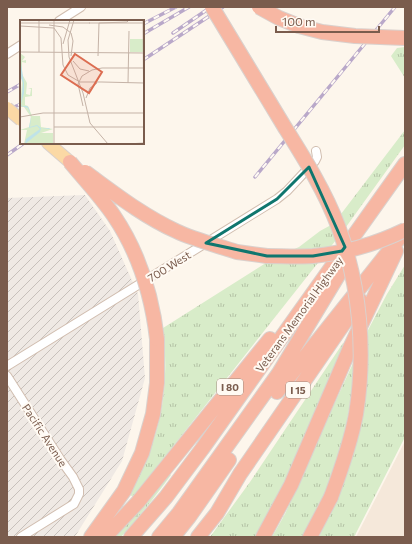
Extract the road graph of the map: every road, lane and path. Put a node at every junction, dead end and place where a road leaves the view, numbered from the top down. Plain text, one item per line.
1 (81, 7) edge
2 (212, 7) edge
3 (259, 7) edge
4 (61, 20) edge
5 (405, 38) edge
6 (20, 46) edge
7 (7, 54) edge
8 (7, 108) edge
9 (20, 119) edge
10 (49, 144) edge
11 (316, 152) dead end
12 (70, 162) junction
13 (405, 165) edge
14 (404, 235) edge
15 (354, 236) junction
16 (7, 366) edge
17 (7, 376) edge
18 (21, 537) edge
19 (91, 537) edge
20 (105, 537) edge
21 (131, 537) edge
22 (160, 537) edge
23 (173, 537) edge
24 (198, 537) edge
25 (263, 537) edge
26 (310, 537) edge

1 - 4 street
2 - 26 highway, bridge
3 - 5 highway, bridge
6 - 7 street
8 - 9 main road, bridge
10 - 12 main road
11 - 16 street, 700 West
12 - 14 highway, bridge
12 - 19 highway, bridge
13 - 15 highway, Veterans Memorial Highway
13 - 22 highway
14 - 23 highway
14 - 24 highway, I 15
14 - 25 highway
15 - 20 highway, I 80
15 - 21 highway, Veterans Memorial Highway
17 - 18 street, Pacific Avenue

